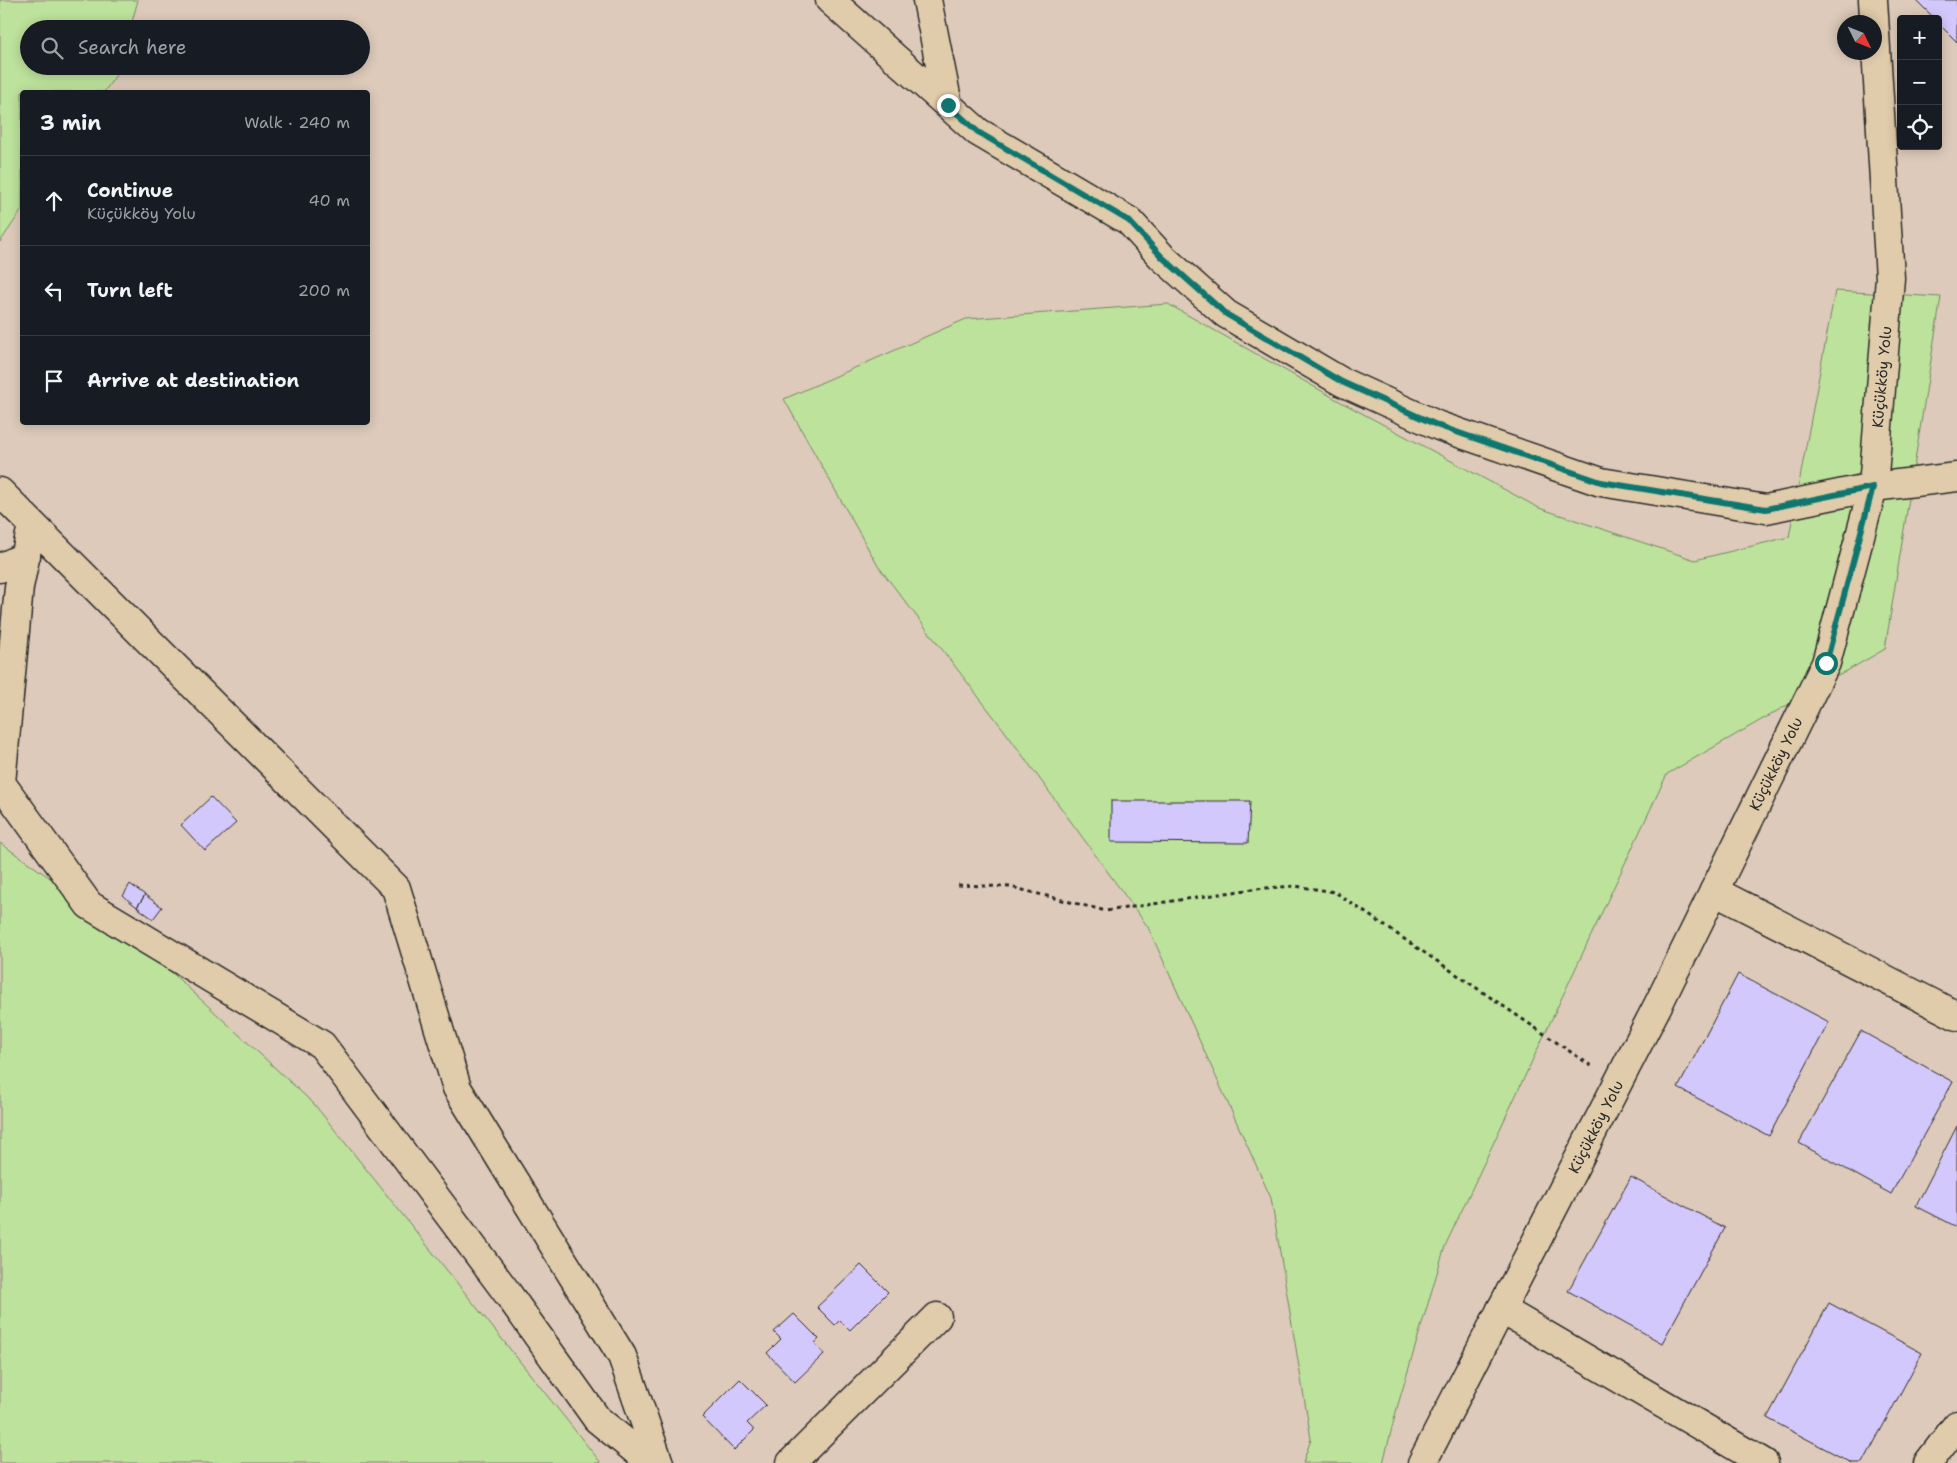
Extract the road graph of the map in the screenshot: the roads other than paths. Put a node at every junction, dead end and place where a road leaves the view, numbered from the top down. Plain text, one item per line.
1 (830, 0) edge
2 (926, 0) edge
3 (1874, 0) edge
4 (948, 105) junction
5 (1957, 476) edge
6 (1873, 487) junction
7 (0, 492) edge
8 (32, 524) junction
9 (26, 556) junction
10 (0, 568) edge
11 (0, 783) edge
12 (1714, 891) junction
13 (1957, 1016) edge
14 (1501, 1310) junction
15 (936, 1316) dead end
16 (1957, 1425) edge
17 (651, 1463) edge
18 (659, 1463) edge
19 (791, 1463) edge
20 (1422, 1463) edge
21 (1764, 1463) edge
22 (1928, 1463) edge

1 - 4 street
2 - 4 street
3 - 6 street, Küçükköy Yolu
4 - 6 street
5 - 6 street
6 - 12 street, Küçükköy Yolu
7 - 8 street
8 - 9 street
8 - 18 street
9 - 10 street
9 - 11 street
11 - 17 street
12 - 13 street
12 - 14 street, Küçükköy Yolu
14 - 20 street, Küçükköy Yolu
14 - 21 street
15 - 19 street
16 - 22 street

